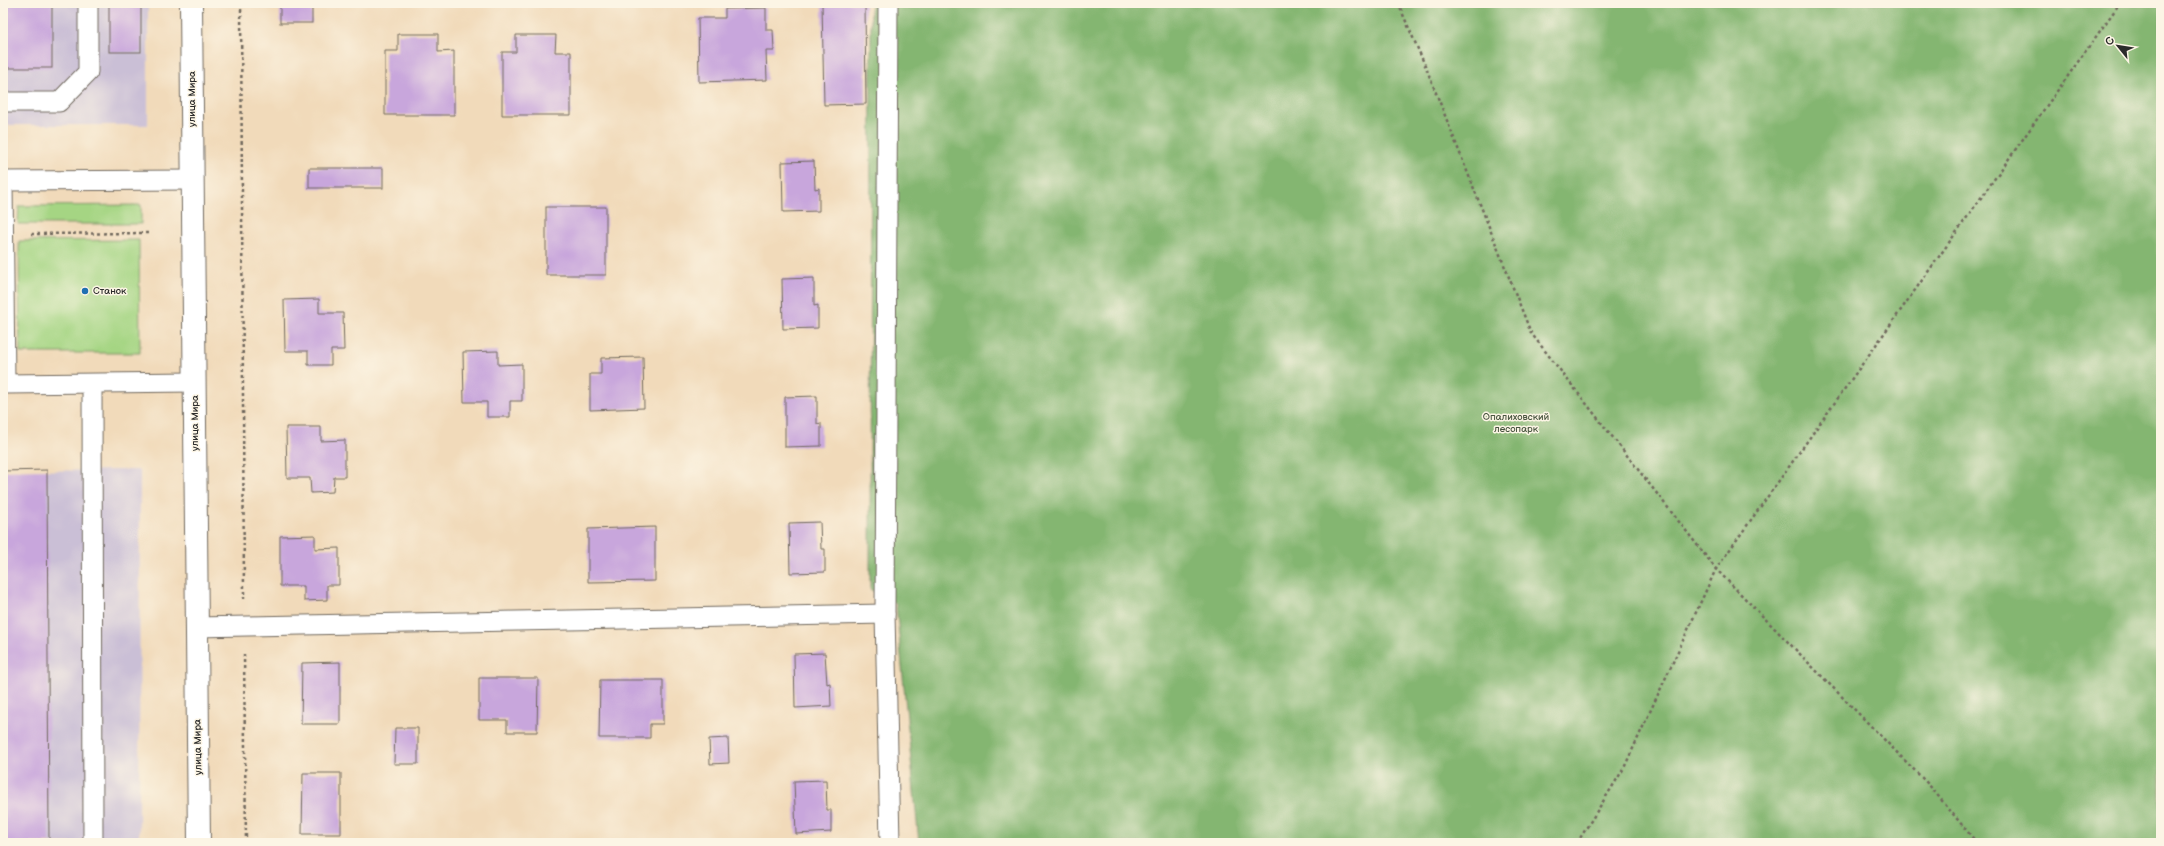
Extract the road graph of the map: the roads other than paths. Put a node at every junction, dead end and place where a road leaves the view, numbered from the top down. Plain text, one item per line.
1 (88, 3) edge
2 (191, 3) edge
3 (888, 3) edge
4 (3, 102) edge
5 (192, 180) junction
6 (3, 181) edge
7 (194, 382) junction
8 (92, 384) junction
9 (885, 614) junction
10 (196, 626) junction
11 (93, 843) edge
12 (199, 843) edge
13 (890, 843) edge

1 - 4 lane
2 - 5 street, улица Мира
3 - 9 lane
5 - 6 lane
5 - 7 street, улица Мира
6 - 8 lane
7 - 8 lane
7 - 10 street, улица Мира
8 - 11 lane
9 - 10 lane
9 - 13 lane
10 - 12 street, улица Мира

